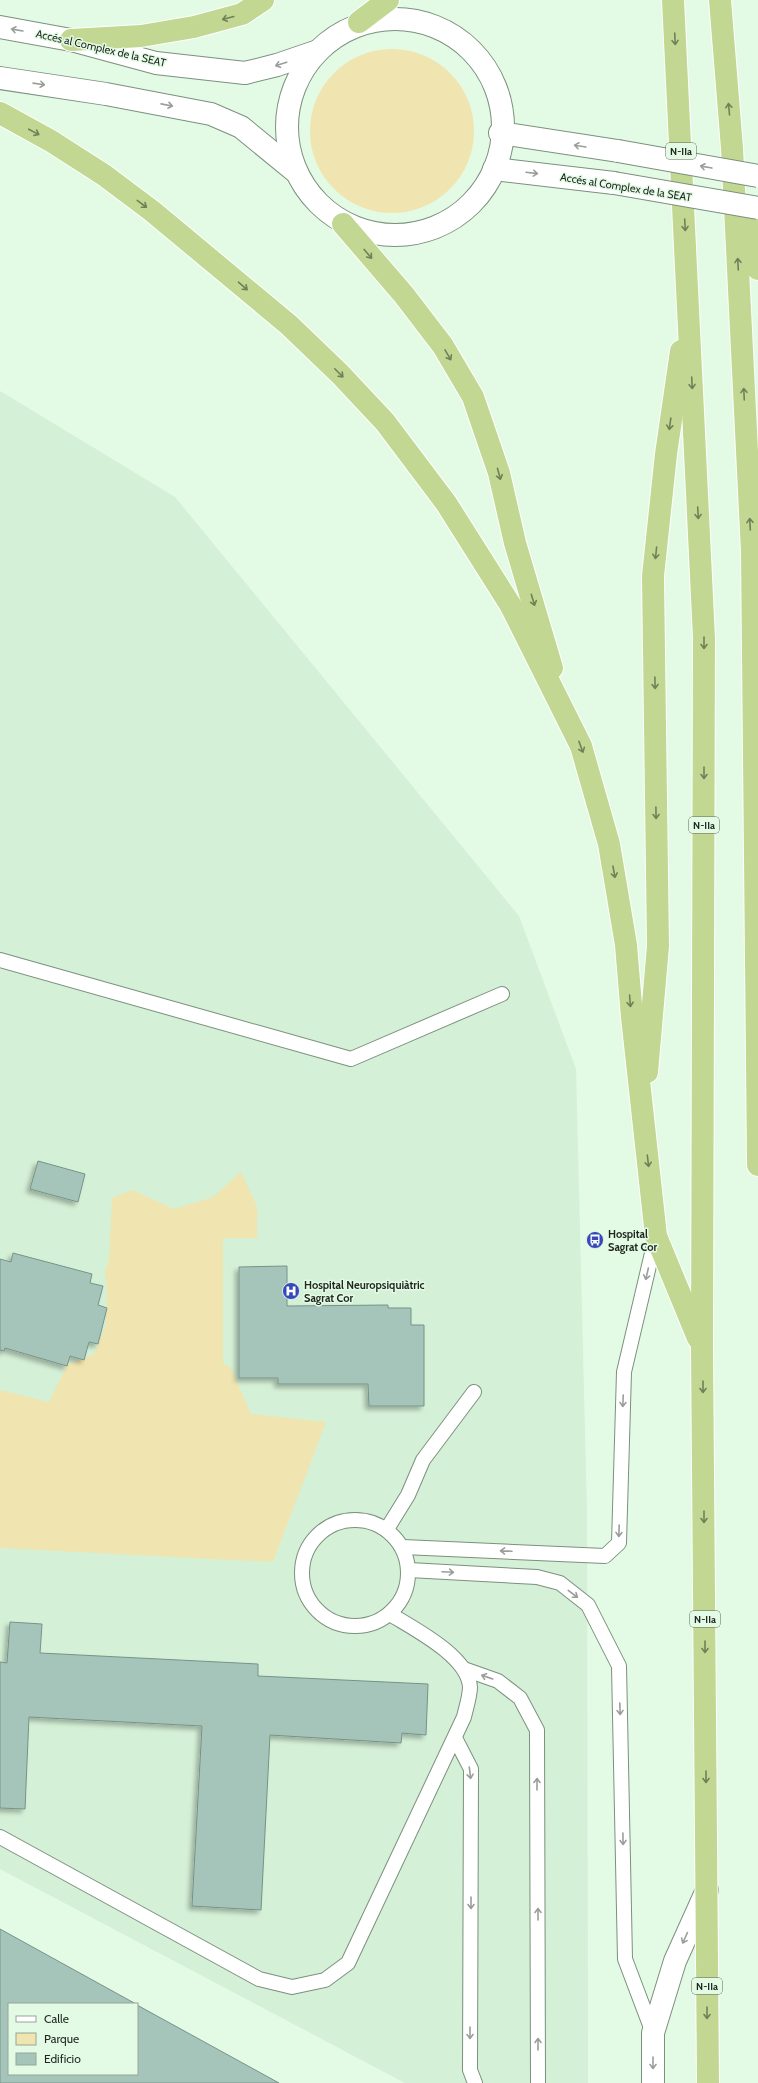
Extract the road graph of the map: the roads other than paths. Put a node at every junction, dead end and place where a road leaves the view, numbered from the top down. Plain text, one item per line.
1 (263, 0) edge
2 (388, 0) edge
3 (673, 0) edge
4 (720, 0) edge
5 (360, 22) junction
6 (0, 27) edge
7 (70, 40) junction
8 (318, 51) junction
9 (0, 78) edge
10 (0, 114) edge
11 (500, 133) junction
12 (732, 148) junction
13 (494, 169) junction
14 (296, 172) junction
15 (758, 176) edge
16 (758, 208) edge
17 (343, 224) junction
18 (758, 269) edge
19 (688, 302) junction
20 (564, 712) junction
21 (0, 960) edge
22 (502, 994) dead end
23 (643, 1122) junction
24 (758, 1165) edge
25 (656, 1236) junction
26 (702, 1348) junction
27 (474, 1392) dead end
28 (387, 1529) junction
29 (403, 1547) junction
30 (409, 1570) junction
31 (390, 1614) junction
32 (464, 1669) junction
33 (454, 1738) junction
34 (0, 1837) edge
35 (707, 1890) junction
36 (653, 2033) junction
37 (475, 2083) edge
38 (538, 2083) edge
39 (653, 2083) edge
40 (708, 2083) edge

1 -> 7 highway
2 - 5 highway
3 -> 19 highway, N-IIa
12 -> 4 highway
5 - 8 street, Accés al Complex de la SEAT
5 - 11 street, Accés al Complex de la SEAT
7 -> 6 street, Accés al Complex de la SEAT
8 -> 7 street, Accés al Complex de la SEAT
8 - 14 street, Accés al Complex de la SEAT
9 -> 14 street, Accés al Complex de la SEAT
10 -> 20 highway
11 - 13 street, Accés al Complex de la SEAT
15 -> 11 street, bridge
12 - 18 highway
24 -> 12 highway
13 -> 16 street, Accés al Complex de la SEAT, bridge
13 - 17 street, Accés al Complex de la SEAT
14 - 17 street, Accés al Complex de la SEAT
17 -> 20 highway
19 -> 23 highway
19 -> 26 highway, N-IIa
20 -> 23 highway
21 - 22 lane
23 -> 25 highway
25 - 26 highway
25 -> 29 lane
26 -> 35 highway, N-IIa
27 - 28 lane
28 - 29 lane
28 - 31 lane
29 - 30 lane
30 - 31 lane
30 -> 36 lane
31 - 32 lane
32 - 33 lane
38 -> 32 lane
33 - 34 lane
33 -> 37 lane
35 -> 36 street
35 -> 40 highway, N-IIa
36 -> 39 street

